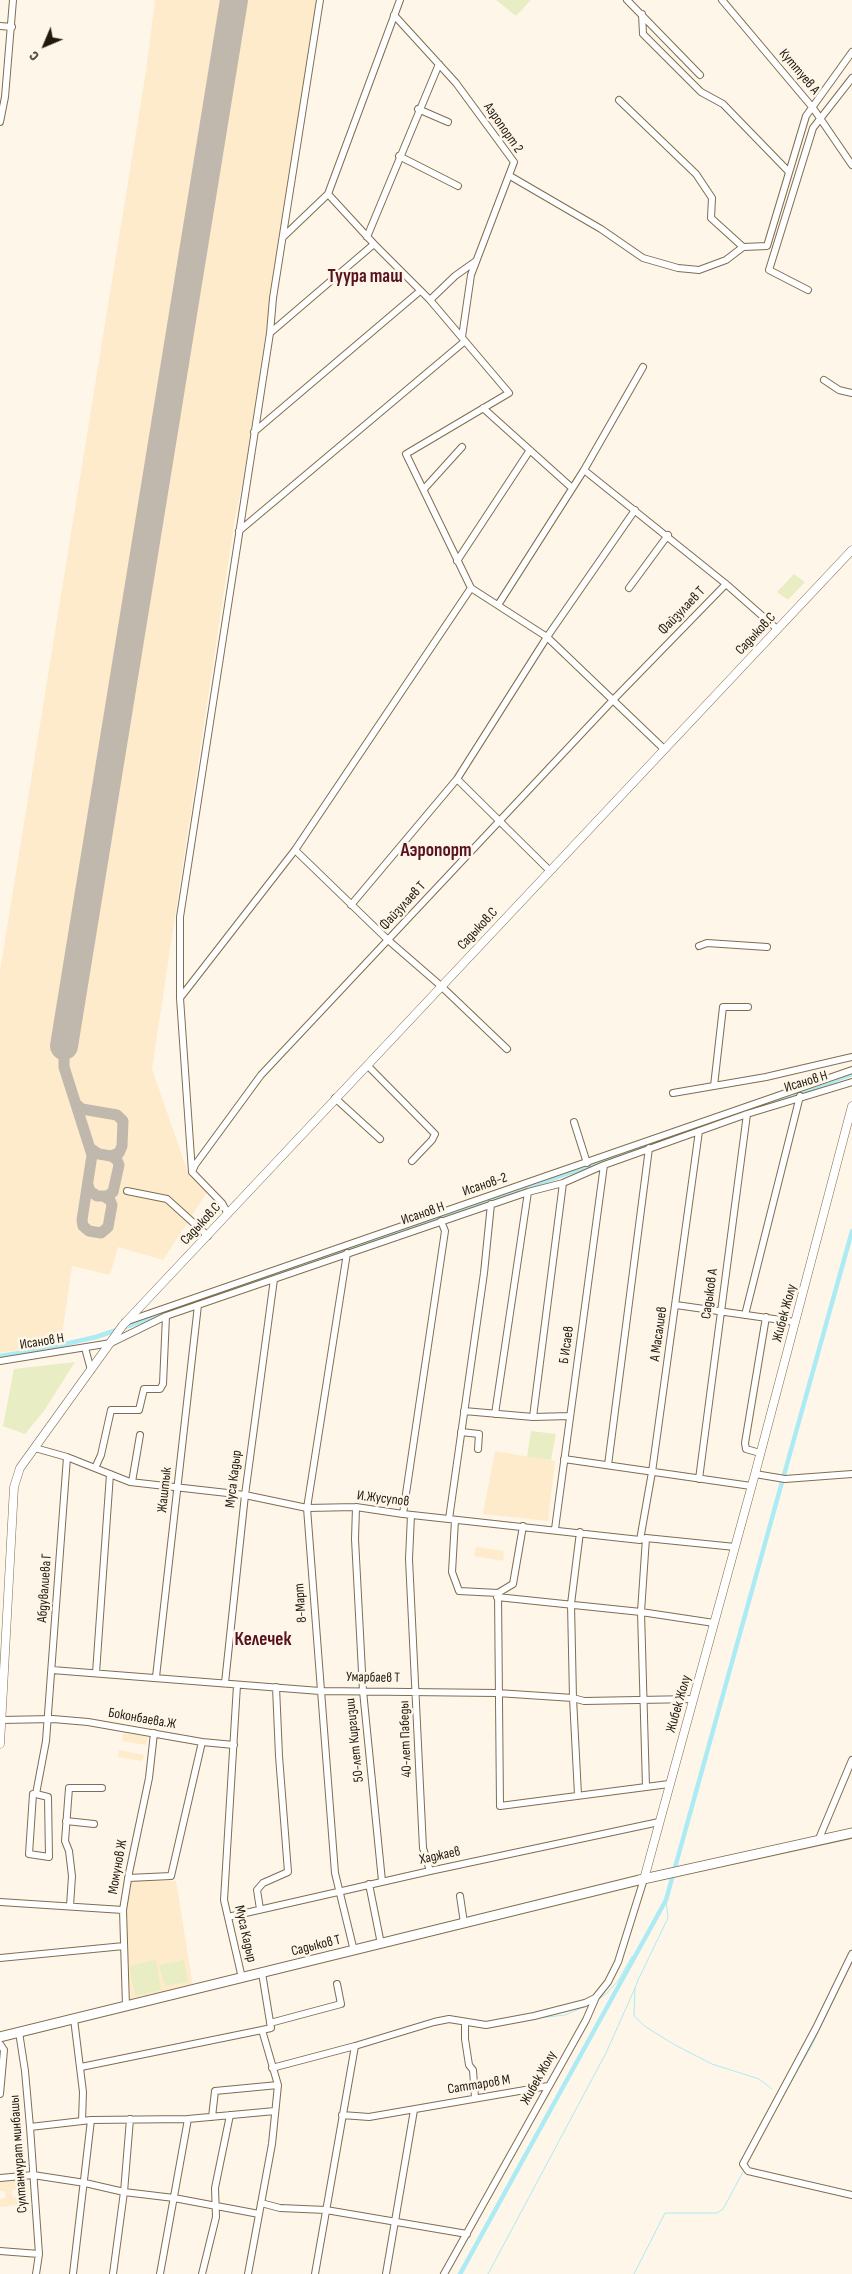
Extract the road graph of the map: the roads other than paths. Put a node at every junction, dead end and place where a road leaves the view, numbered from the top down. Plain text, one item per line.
1 (13, 0) edge
2 (320, 0) edge
3 (400, 0) edge
4 (626, 0) edge
5 (722, 0) edge
6 (642, 14) junction
7 (394, 15) junction
8 (0, 26) edge
9 (12, 27) junction
10 (852, 52) edge
11 (438, 64) junction
12 (700, 75) dead end
13 (852, 78) edge
14 (3, 96) edge
15 (619, 100) dead end
16 (813, 108) junction
17 (418, 109) junction
18 (820, 118) junction
19 (0, 122) edge
20 (448, 122) dead end
21 (399, 156) junction
22 (852, 165) edge
23 (790, 172) junction
24 (510, 176) junction
25 (458, 186) dead end
26 (328, 194) junction
27 (367, 236) junction
28 (283, 237) junction
29 (374, 244) junction
30 (743, 247) junction
31 (476, 261) junction
32 (808, 290) dead end
33 (420, 291) junction
34 (430, 300) junction
35 (270, 334) junction
36 (464, 339) junction
37 (643, 368) dead end
38 (824, 380) dead end
39 (852, 393) edge
40 (484, 408) junction
41 (254, 432) junction
42 (462, 447) dead end
43 (530, 450) junction
44 (584, 470) junction
45 (572, 488) junction
46 (424, 489) junction
47 (635, 510) junction
48 (239, 531) junction
49 (668, 535) junction
50 (852, 550) edge
51 (457, 561) junction
52 (726, 584) junction
53 (471, 588) junction
54 (629, 588) dead end
55 (498, 605) junction
56 (777, 630) junction
57 (547, 637) junction
58 (613, 700) junction
59 (664, 749) junction
60 (457, 779) junction
61 (500, 821) junction
62 (295, 850) junction
63 (550, 871) junction
64 (351, 905) junction
65 (388, 940) junction
66 (699, 946) dead end
67 (767, 947) dead end
68 (441, 986) junction
69 (180, 998) junction
70 (748, 1007) dead end
71 (507, 1050) dead end
72 (852, 1057) edge
73 (367, 1065) junction
74 (852, 1070) edge
75 (852, 1082) edge
76 (714, 1086) junction
77 (673, 1093) dead end
78 (800, 1096) junction
79 (335, 1098) junction
80 (852, 1106) edge
81 (747, 1114) junction
82 (574, 1122) dead end
83 (699, 1131) junction
84 (380, 1139) dead end
85 (649, 1148) junction
86 (412, 1162) dead end
87 (587, 1163) junction
88 (604, 1165) junction
89 (192, 1172) junction
90 (563, 1183) junction
91 (127, 1191) dead end
92 (528, 1192) junction
93 (492, 1204) junction
94 (228, 1214) junction
95 (441, 1221) junction
96 (208, 1236) junction
97 (347, 1254) junction
98 (274, 1279) junction
99 (198, 1305) junction
100 (676, 1305) junction
101 (720, 1311) junction
102 (745, 1315) junction
103 (166, 1316) junction
104 (766, 1318) junction
105 (795, 1322) junction
106 (124, 1324) junction
107 (113, 1341) junction
108 (85, 1348) junction
109 (0, 1361) edge
110 (92, 1370) junction
111 (464, 1411) junction
112 (495, 1414) junction
113 (570, 1416) junction
114 (533, 1417) junction
115 (461, 1432) junction
116 (140, 1435) dead end
117 (35, 1448) junction
118 (478, 1449) dead end
119 (760, 1453) junction
120 (68, 1457) junction
121 (564, 1459) junction
122 (608, 1465) junction
123 (95, 1468) junction
124 (652, 1472) junction
125 (110, 1474) junction
126 (755, 1474) junction
127 (852, 1474) edge
128 (699, 1479) junction
129 (132, 1482) junction
130 (751, 1486) junction
131 (178, 1488) junction
132 (244, 1495) junction
133 (356, 1507) junction
134 (307, 1508) junction
135 (403, 1514) junction
136 (411, 1515) junction
137 (452, 1520) junction
138 (523, 1526) junction
139 (555, 1529) junction
140 (580, 1532) junction
141 (643, 1539) junction
142 (735, 1547) junction
143 (497, 1595) junction
144 (571, 1604) junction
145 (641, 1612) junction
146 (714, 1623) junction
147 (2, 1667) edge
148 (52, 1670) junction
149 (96, 1673) junction
150 (156, 1677) junction
151 (225, 1684) junction
152 (237, 1685) junction
153 (276, 1686) junction
154 (320, 1690) junction
155 (363, 1691) junction
156 (416, 1692) junction
157 (497, 1693) junction
158 (573, 1698) junction
159 (644, 1698) junction
160 (693, 1699) junction
161 (1, 1720) edge
162 (47, 1720) junction
163 (154, 1733) junction
164 (202, 1742) junction
165 (0, 1744) edge
166 (234, 1745) junction
167 (852, 1760) edge
168 (669, 1784) junction
169 (646, 1787) junction
170 (102, 1788) dead end
171 (36, 1794) junction
172 (578, 1795) junction
173 (66, 1821) junction
174 (659, 1822) junction
175 (94, 1824) dead end
176 (852, 1833) edge
177 (818, 1841) junction
178 (430, 1870) junction
179 (128, 1878) junction
180 (641, 1879) junction
181 (382, 1881) junction
182 (370, 1884) junction
183 (339, 1891) junction
184 (460, 1896) dead end
185 (0, 1902) edge
186 (70, 1906) junction
187 (123, 1910) junction
188 (260, 1910) junction
189 (228, 1917) junction
190 (464, 1923) junction
191 (382, 1944) junction
192 (124, 1946) junction
193 (354, 1951) junction
194 (852, 1954) edge
195 (0, 1958) edge
196 (262, 1973) junction
197 (242, 1978) junction
198 (337, 1984) dead end
199 (596, 1997) junction
200 (126, 2006) junction
201 (74, 2019) junction
202 (465, 2022) junction
203 (270, 2023) junction
204 (262, 2030) junction
205 (19, 2032) junction
206 (0, 2037) edge
207 (0, 2044) edge
208 (354, 2046) junction
209 (81, 2067) junction
210 (272, 2068) junction
211 (1, 2079) edge
212 (278, 2085) junction
213 (548, 2086) junction
214 (0, 2094) edge
215 (476, 2098) junction
216 (414, 2110) junction
217 (275, 2111) junction
218 (230, 2115) junction
219 (342, 2115) junction
220 (212, 2116) junction
221 (130, 2119) junction
222 (188, 2119) junction
223 (91, 2120) junction
224 (82, 2121) junction
225 (30, 2127) junction
226 (33, 2174) junction
227 (0, 2178) edge
228 (85, 2183) junction
229 (124, 2192) junction
230 (852, 2195) edge
231 (174, 2198) junction
232 (261, 2203) junction
233 (215, 2206) junction
234 (326, 2210) junction
235 (259, 2214) junction
236 (395, 2221) junction
237 (467, 2234) junction
238 (0, 2251) edge
239 (38, 2254) junction
240 (36, 2274) edge
241 (73, 2274) edge
242 (114, 2274) edge
243 (160, 2274) edge
244 (202, 2274) edge
245 (248, 2274) edge
246 (315, 2274) edge
247 (386, 2274) edge
248 (444, 2274) edge

1 - 9 street
2 - 28 street
3 - 7 street
4 - 6 street
5 - 16 street, Куттуев А
6 - 12 street
6 - 23 street
7 - 11 street, Аэропорт 2
7 - 26 street
8 - 9 street
9 - 14 street
10 - 16 street
11 - 17 street
11 - 24 street, Аэропорт 2
13 - 18 street
14 - 19 street
15 - 30 street
16 - 18 street, Куттуев А
16 - 23 street
17 - 20 street
17 - 21 street
18 - 22 street, Куттуев А
18 - 32 street
21 - 25 street
21 - 27 street
23 - 30 street
24 - 30 street
24 - 31 street, Аэропорт 2
26 - 27 street
26 - 28 street
27 - 29 street
28 - 35 street
29 - 33 street
29 - 35 street
31 - 34 street
31 - 36 street, Аэропорт 2
33 - 34 street
33 - 41 street
34 - 36 street
35 - 41 street
36 - 40 street
36 - 48 street
37 - 44 street
38 - 39 street
40 - 43 street
40 - 46 street
41 - 48 street
42 - 46 street
43 - 45 street
43 - 51 street
44 - 45 street
44 - 47 street
45 - 55 street
46 - 51 street
47 - 49 street
47 - 57 street
48 - 69 street
49 - 52 street
49 - 54 street
50 - 56 main road, Садыков.С
51 - 53 street
52 - 56 street
52 - 58 street, Файзулаев Т
53 - 55 street
53 - 62 street
55 - 57 street
56 - 59 main road, Садыков.С
57 - 58 street
57 - 60 street
58 - 59 street
58 - 61 street, Файзулаев Т
59 - 63 main road, Садыков.С
60 - 61 street
60 - 64 street
61 - 63 street
61 - 65 street, Файзулаев Т
62 - 64 street
62 - 69 street
63 - 68 main road, Садыков.С
64 - 65 street
65 - 68 street
65 - 89 street, Файзулаев Т
66 - 67 street
68 - 71 street
68 - 73 main road, Садыков.С
69 - 89 street
70 - 76 street
72 - 76 street
73 - 79 main road, Садыков.С
73 - 86 street
74 - 87 street, Исанов-2
75 - 78 street, Исанов Н
76 - 77 street
78 - 81 street, Исанов Н
78 - 102 street
79 - 84 street
79 - 94 main road, Садыков.С
80 - 105 main road, Жибек Жолу
81 - 83 street, Исанов Н
81 - 101 street, Садыков А
82 - 87 street
83 - 85 street, Исанов Н
83 - 100 street, А Масалиев
85 - 88 street, Исанов Н
85 - 122 street
87 - 106 street, Исанов-2
88 - 90 street, Исанов Н
88 - 113 street, Б Исаев
89 - 94 street
90 - 92 street, Исанов Н
90 - 114 street
91 - 96 street
92 - 93 street, Исанов Н
92 - 112 street
93 - 95 street, Исанов Н
93 - 111 street
94 - 96 main road, Садыков.С
95 - 97 street, Исанов Н
95 - 135 street
96 - 106 main road, Садыков.С
97 - 98 street, Исанов Н
97 - 134 street, 8-Март
98 - 99 street, Исанов Н
98 - 132 street, Муса Кадыр
99 - 103 street, Исанов Н
99 - 131 street, Жаштык
100 - 101 street
100 - 124 street, А Масалиев
101 - 102 street
101 - 128 street, Садыков А
102 - 104 street
103 - 107 street, Исанов Н
103 - 123 street
104 - 105 street
104 - 119 street
105 - 119 main road, Жибек Жолу
106 - 107 main road, Садыков.С
107 - 108 street, Исанов Н
107 - 110 main road
108 - 109 street, Исанов Н
108 - 110 street
110 - 117 main road
111 - 112 street
111 - 115 street
112 - 114 street
113 - 114 street
113 - 121 street, Б Исаев
115 - 118 street
115 - 137 street
116 - 129 street
117 - 120 street, И.Жусупов
117 - 147 main road
119 - 126 main road, Жибек Жолу
120 - 123 street, И.Жусупов
120 - 148 street, Абдувалиева Г
121 - 122 street
121 - 139 street, Б Исаев
122 - 124 street
123 - 125 street, И.Жусупов
124 - 128 street
124 - 141 street, А Масалиев
125 - 129 street, И.Жусупов
125 - 149 street
126 - 127 street
126 - 130 main road, Жибек Жолу
128 - 130 street
129 - 131 street, И.Жусупов
130 - 142 main road, Жибек Жолу
131 - 132 street, И.Жусупов
131 - 150 street, Жаштык
132 - 134 street, И.Жусупов
132 - 151 street, Муса Кадыр
133 - 134 street, И.Жусупов
133 - 135 street, И.Жусупов
133 - 155 street, 50-лет Киргизии
134 - 154 street, 8-Март
135 - 136 street, И.Жусупов
136 - 137 street, И.Жусупов
136 - 156 street, 40-лет Пабеды
137 - 138 street, И.Жусупов
137 - 143 street
138 - 139 street, И.Жусупов
138 - 143 street
139 - 140 street, И.Жусупов
140 - 141 street, И.Жусупов
140 - 144 street
141 - 142 street, И.Жусупов
141 - 145 street, А Масалиев
142 - 146 main road, Жибек Жолу
143 - 144 street
143 - 157 street
144 - 145 street
144 - 158 street
145 - 146 street
145 - 159 street, А Масалиев
146 - 160 main road, Жибек Жолу
147 - 161 main road
148 - 149 street, Умарбаев Т
148 - 162 street, Абдувалиева Г
149 - 150 street, Умарбаев Т
150 - 151 street, Умарбаев Т
151 - 152 street, Умарбаев Т
152 - 153 street, Умарбаев Т
152 - 166 street, Муса Кадыр
153 - 154 street, Умарбаев Т
153 - 188 street
154 - 155 street, Умарбаев Т
154 - 183 street, 8-Март
155 - 156 street, Умарбаев Т
155 - 181 street, 50-лет Киргизии
156 - 157 street, Умарбаев Т
156 - 178 street, 40-лет Пабеды
157 - 158 street, Умарбаев Т
157 - 172 street
158 - 159 street, Умарбаев Т
158 - 172 street
159 - 160 street, Умарбаев Т
159 - 169 street, А Масалиев
160 - 168 main road, Жибек Жолу
161 - 162 street, Боконбаева.Ж
161 - 165 main road
162 - 163 street, Боконбаева.Ж
162 - 171 street, Абдувалиева Г
163 - 164 street, Боконбаева.Ж
163 - 179 street, Момунов Ж
164 - 166 street, Боконбаева.Ж
164 - 179 street
166 - 189 street, Муса Кадыр
167 - 177 street
168 - 169 street
168 - 174 main road, Жибек Жолу
169 - 172 street
170 - 173 street
171 - 171 street, Абдувалиева Г
173 - 175 street
173 - 186 street
174 - 178 street, Хаджаев
174 - 180 main road, Жибек Жолу
176 - 177 highway, Садыков Т
177 - 180 highway, Садыков Т
178 - 181 street, Хаджаев
179 - 187 street, Момунов Ж
180 - 190 highway, Садыков Т
180 - 199 street, Жибек Жолу
181 - 182 street, Хаджаев
182 - 183 street, Хаджаев
182 - 191 street
183 - 188 street, Хаджаев
183 - 193 street, 8-Март
184 - 190 street
185 - 186 street
186 - 187 street
187 - 192 street, Момунов Ж
188 - 189 street, Хаджаев
189 - 197 street, Муса Кадыр
190 - 191 highway, Садыков Т
191 - 193 highway, Садыков Т
192 - 195 street
192 - 200 street, Момунов Ж
193 - 196 highway, Садыков Т
194 - 230 street
196 - 197 highway, Садыков Т
196 - 203 street
197 - 200 highway, Садыков Т
198 - 203 street
199 - 202 street
199 - 213 street, Жибек Жолу
200 - 201 highway, Садыков Т
201 - 205 highway, Садыков Т
201 - 209 street
202 - 208 street
202 - 215 street
203 - 204 street
204 - 209 street
204 - 210 street
205 - 206 highway, Садыков Т
205 - 225 street, Султанмурат минбашы
207 - 211 street
208 - 210 street
208 - 219 street
209 - 224 street
210 - 212 street
211 - 214 street
212 - 217 street
212 - 220 street
213 - 215 street, Саттаров М
213 - 237 street, Жибек Жолу
215 - 216 street, Саттаров М
216 - 219 street, Саттаров М
216 - 236 street
217 - 218 street
217 - 232 street
218 - 220 street
218 - 233 street
219 - 234 street
220 - 222 street
221 - 222 street
221 - 223 street
221 - 229 street
222 - 231 street
223 - 224 street
223 - 228 street
224 - 225 street
225 - 226 street, Султанмурат минбашы
226 - 227 street
226 - 228 street
226 - 239 street, Султанмурат минбашы
228 - 229 street
228 - 241 street
229 - 231 street
229 - 242 street
231 - 233 street
231 - 243 street
232 - 234 street
232 - 235 street
233 - 235 street
233 - 244 street
234 - 236 street
234 - 246 street
235 - 245 street
236 - 237 street
236 - 247 street
237 - 248 street, Жибек Жолу
238 - 239 street
239 - 240 street, Султанмурат минбашы

